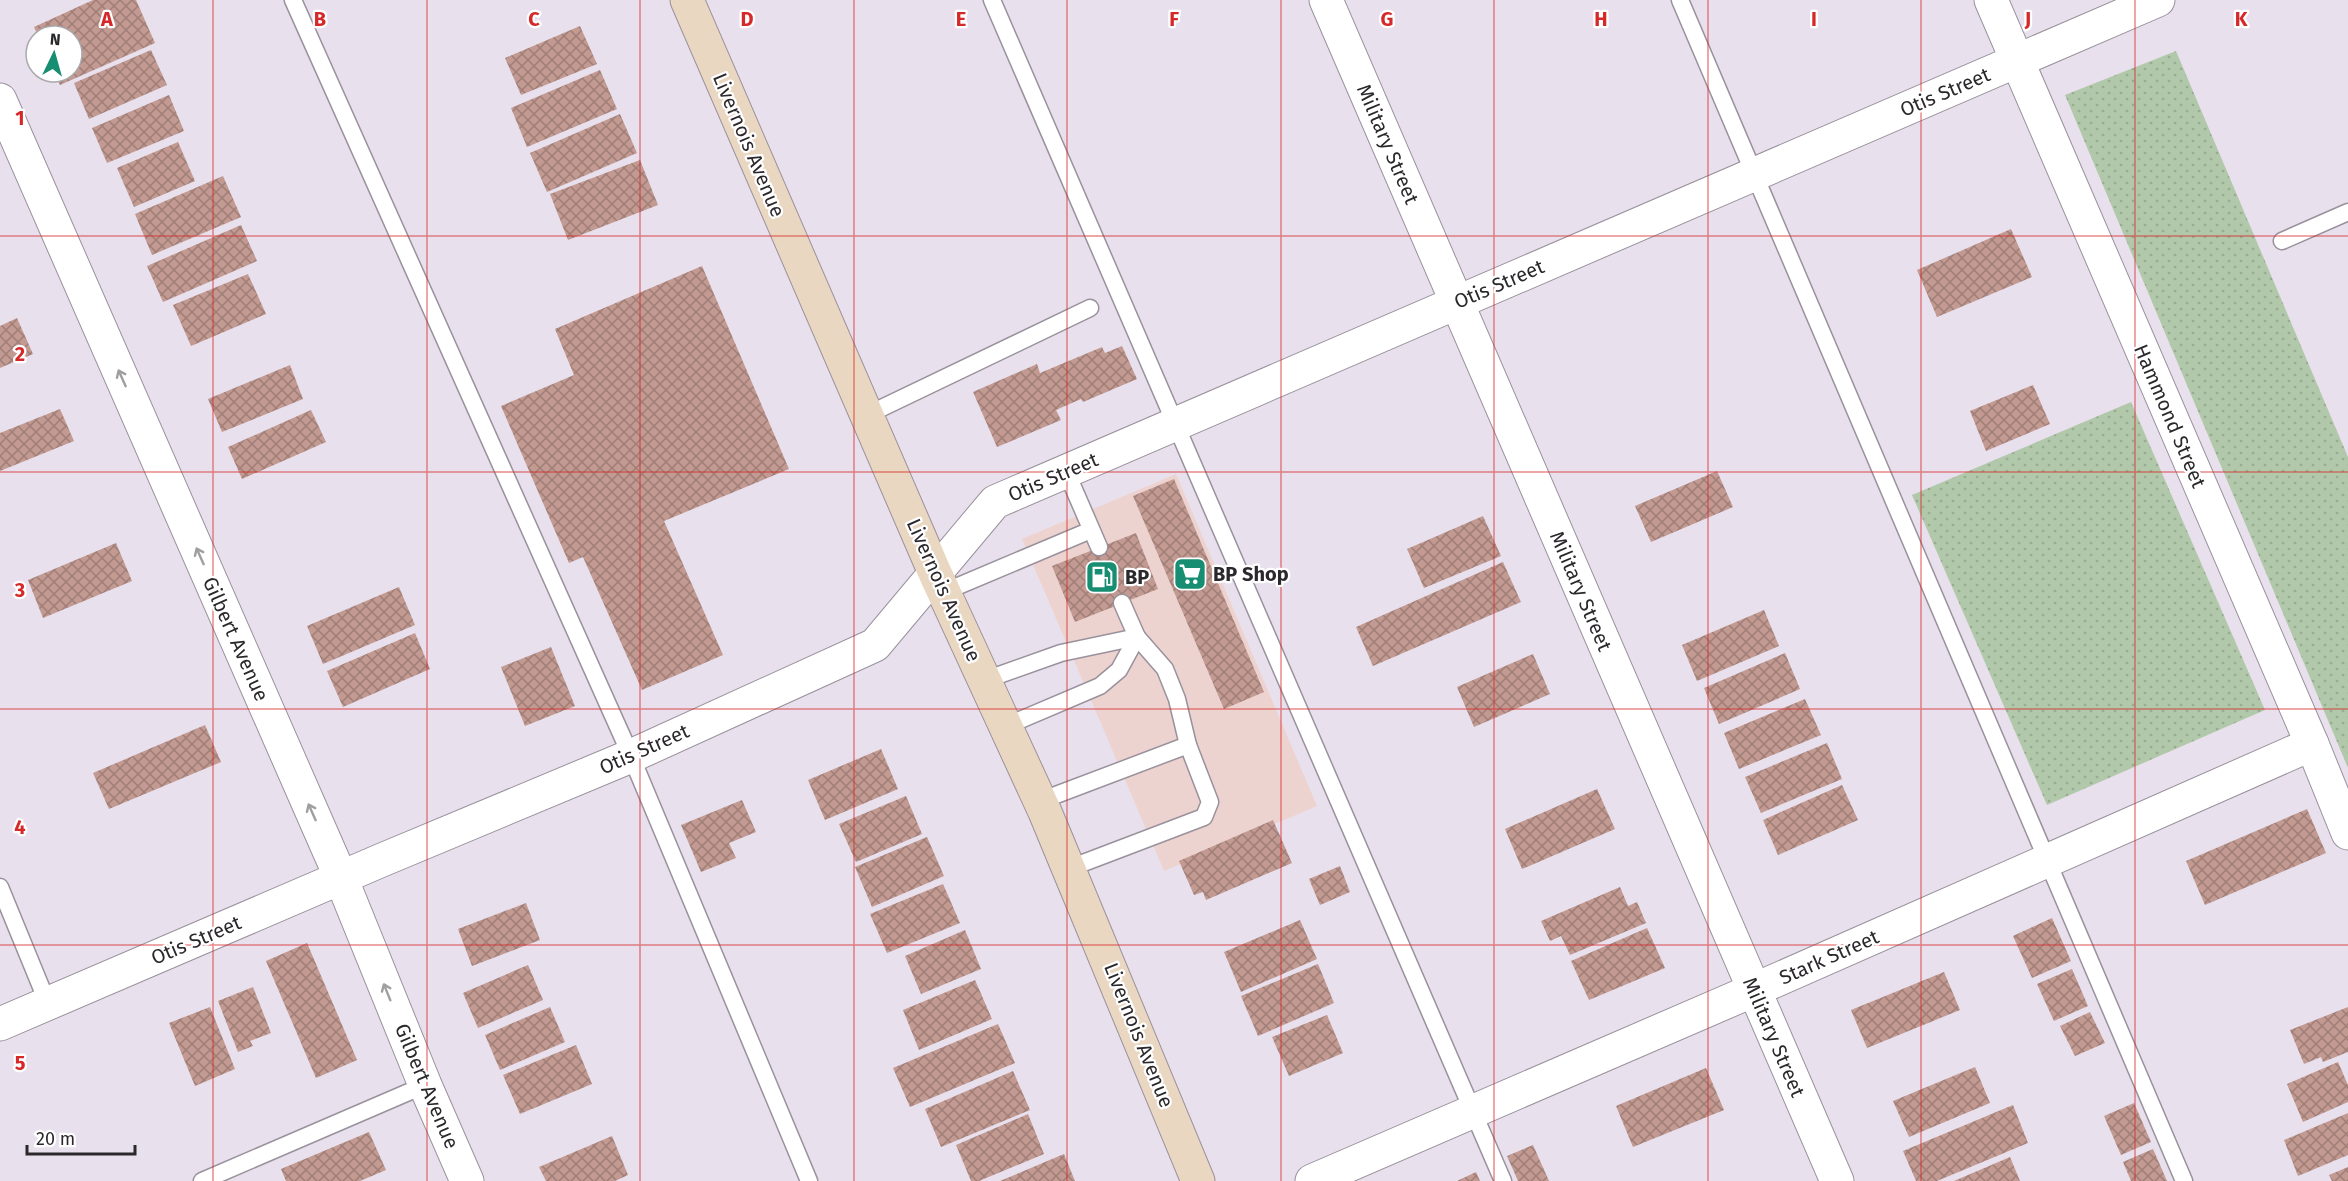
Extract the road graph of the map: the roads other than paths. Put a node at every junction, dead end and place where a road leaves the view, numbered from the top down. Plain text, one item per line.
1 (293, 0) edge
2 (687, 0) edge
3 (992, 0) edge
4 (1326, 0) edge
5 (1680, 0) edge
6 (1991, 0) edge
7 (2158, 0) edge
8 (2017, 61) junction
9 (0, 100) edge
10 (1754, 174) junction
11 (2348, 212) edge
12 (2282, 241) dead end
13 (1457, 302) junction
14 (1090, 308) dead end
15 (867, 415) junction
16 (1175, 424) junction
17 (1066, 471) junction
18 (1091, 530) junction
19 (1099, 547) dead end
20 (940, 583) junction
21 (1122, 603) dead end
22 (1137, 637) junction
23 (985, 680) junction
24 (1006, 726) junction
25 (2312, 744) junction
26 (1188, 745) junction
27 (631, 756) junction
28 (1040, 801) junction
29 (2348, 833) edge
30 (2048, 861) junction
31 (1070, 868) junction
32 (341, 878) junction
33 (0, 887) edge
34 (1754, 990) junction
35 (48, 1004) junction
36 (0, 1024) edge
37 (426, 1085) junction
38 (1473, 1112) junction
39 (202, 1181) edge
40 (467, 1181) edge
41 (809, 1181) edge
42 (1198, 1181) edge
43 (1312, 1181) edge
44 (1503, 1181) edge
45 (1837, 1181) edge
46 (2184, 1181) edge

1 - 27 lane
2 - 15 main road, Livernois Avenue
3 - 16 lane
4 - 13 street, Military Street
5 - 10 lane
6 - 8 street, Hammond Street
7 - 8 street, Otis Street
8 - 10 street, Otis Street
8 - 25 street, Hammond Street
32 -> 9 street, Gilbert Avenue
10 - 13 street, Otis Street
10 - 30 lane
11 - 12 lane
13 - 16 street, Otis Street
13 - 34 street, Military Street
14 - 15 lane
15 - 20 main road, Livernois Avenue
16 - 17 street, Otis Street
16 - 38 lane
17 - 18 lane
17 - 20 street, Otis Street
18 - 19 lane
18 - 20 lane
20 - 23 main road, Livernois Avenue
20 - 27 street, Otis Street
21 - 22 lane
22 - 23 lane
22 - 24 lane
22 - 26 lane
23 - 24 main road, Livernois Avenue
24 - 28 main road, Livernois Avenue
25 - 29 street, Hammond Street
25 - 30 street, Stark Street
26 - 28 lane
26 - 31 lane
27 - 32 street, Otis Street
27 - 41 lane
28 - 31 main road, Livernois Avenue
30 - 34 street, Stark Street
30 - 46 lane
31 - 42 main road, Livernois Avenue
32 - 35 street, Otis Street
37 -> 32 street, Gilbert Avenue
33 - 35 lane
34 - 38 street, Stark Street
34 - 45 street, Military Street
35 - 36 street, Otis Street
37 - 39 lane
37 - 40 street, Gilbert Avenue
38 - 43 street, Stark Street
38 - 44 lane

